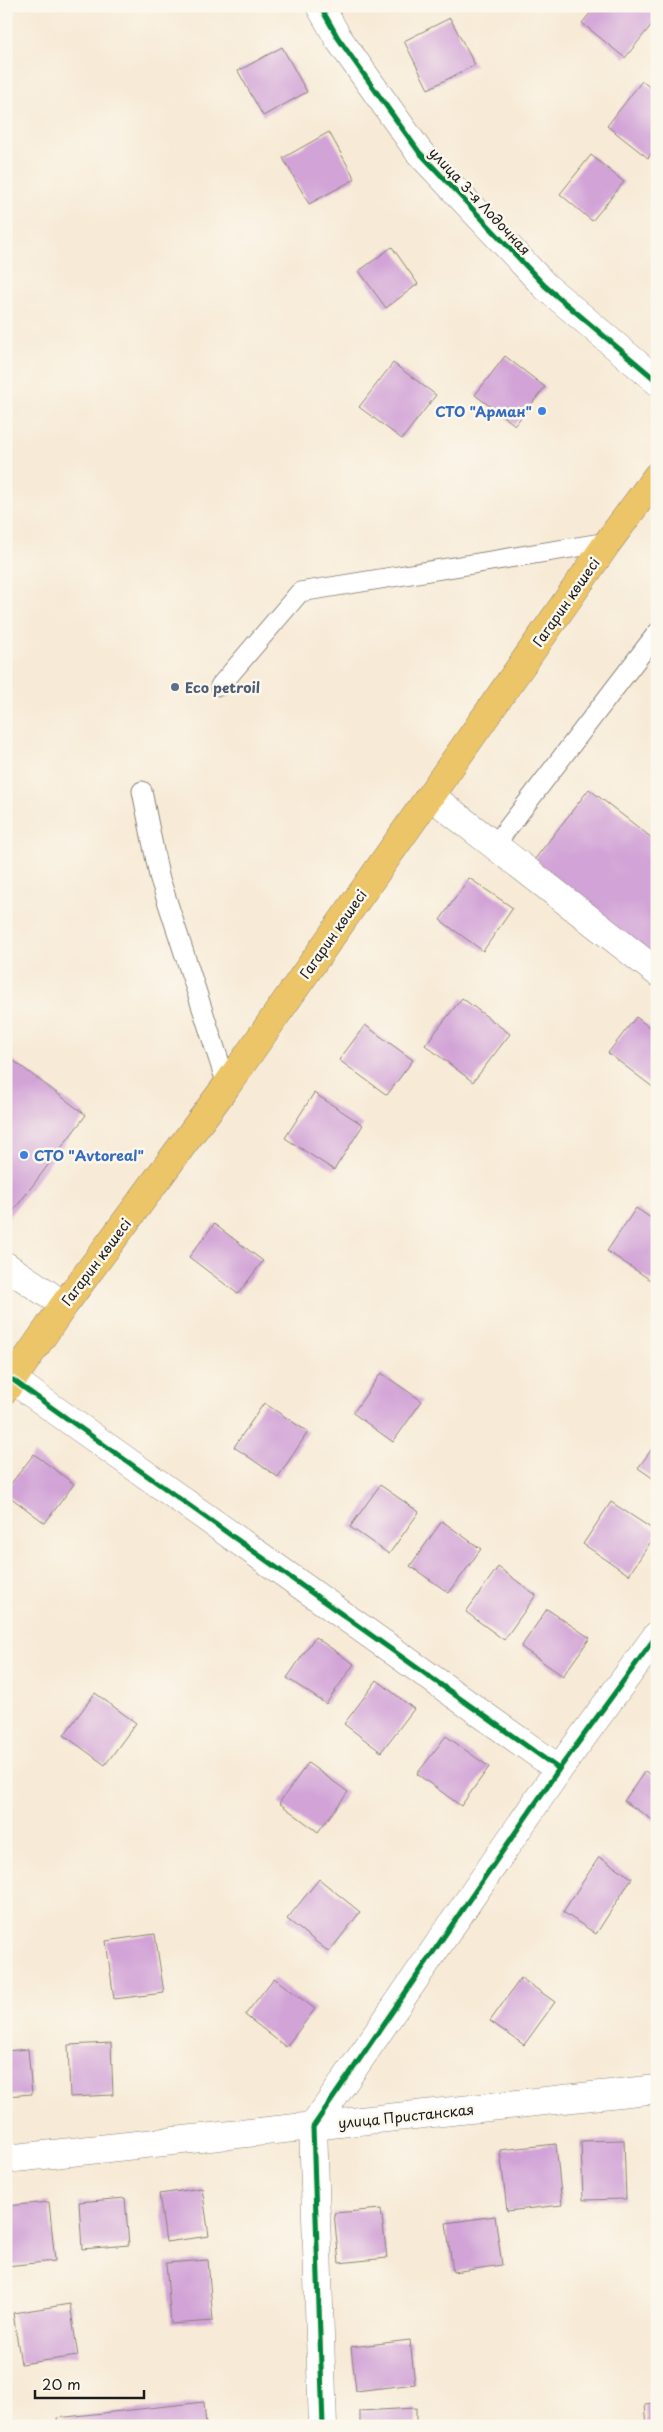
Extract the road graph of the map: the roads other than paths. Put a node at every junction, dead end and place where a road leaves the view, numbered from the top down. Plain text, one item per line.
1 (320, 6) edge
2 (657, 382) edge
3 (657, 476) edge
4 (608, 542) junction
5 (657, 633) edge
6 (220, 686) dead end
7 (142, 791) dead end
8 (430, 796) junction
9 (494, 846) junction
10 (657, 972) edge
11 (227, 1085) junction
12 (6, 1266) edge
13 (64, 1305) junction
14 (10, 1384) edge
15 (657, 1635) edge
16 (559, 1769) junction
17 (657, 2089) edge
18 (313, 2126) junction
19 (6, 2159) edge
20 (323, 2426) edge

1 - 2 street, улица 3-я Лодочная
3 - 4 highway, Гагарин көшесі
4 - 6 lane
4 - 8 highway, Гагарин көшесі
5 - 9 lane
7 - 11 lane
8 - 9 street
8 - 11 highway, Гагарин көшесі
9 - 10 street
11 - 13 highway, Гагарин көшесі
12 - 13 street
13 - 14 highway, Гагарин көшесі
14 - 16 street
15 - 16 street
16 - 18 street
17 - 18 street, улица Пристанская
18 - 19 street, улица Пристанская
18 - 20 street

